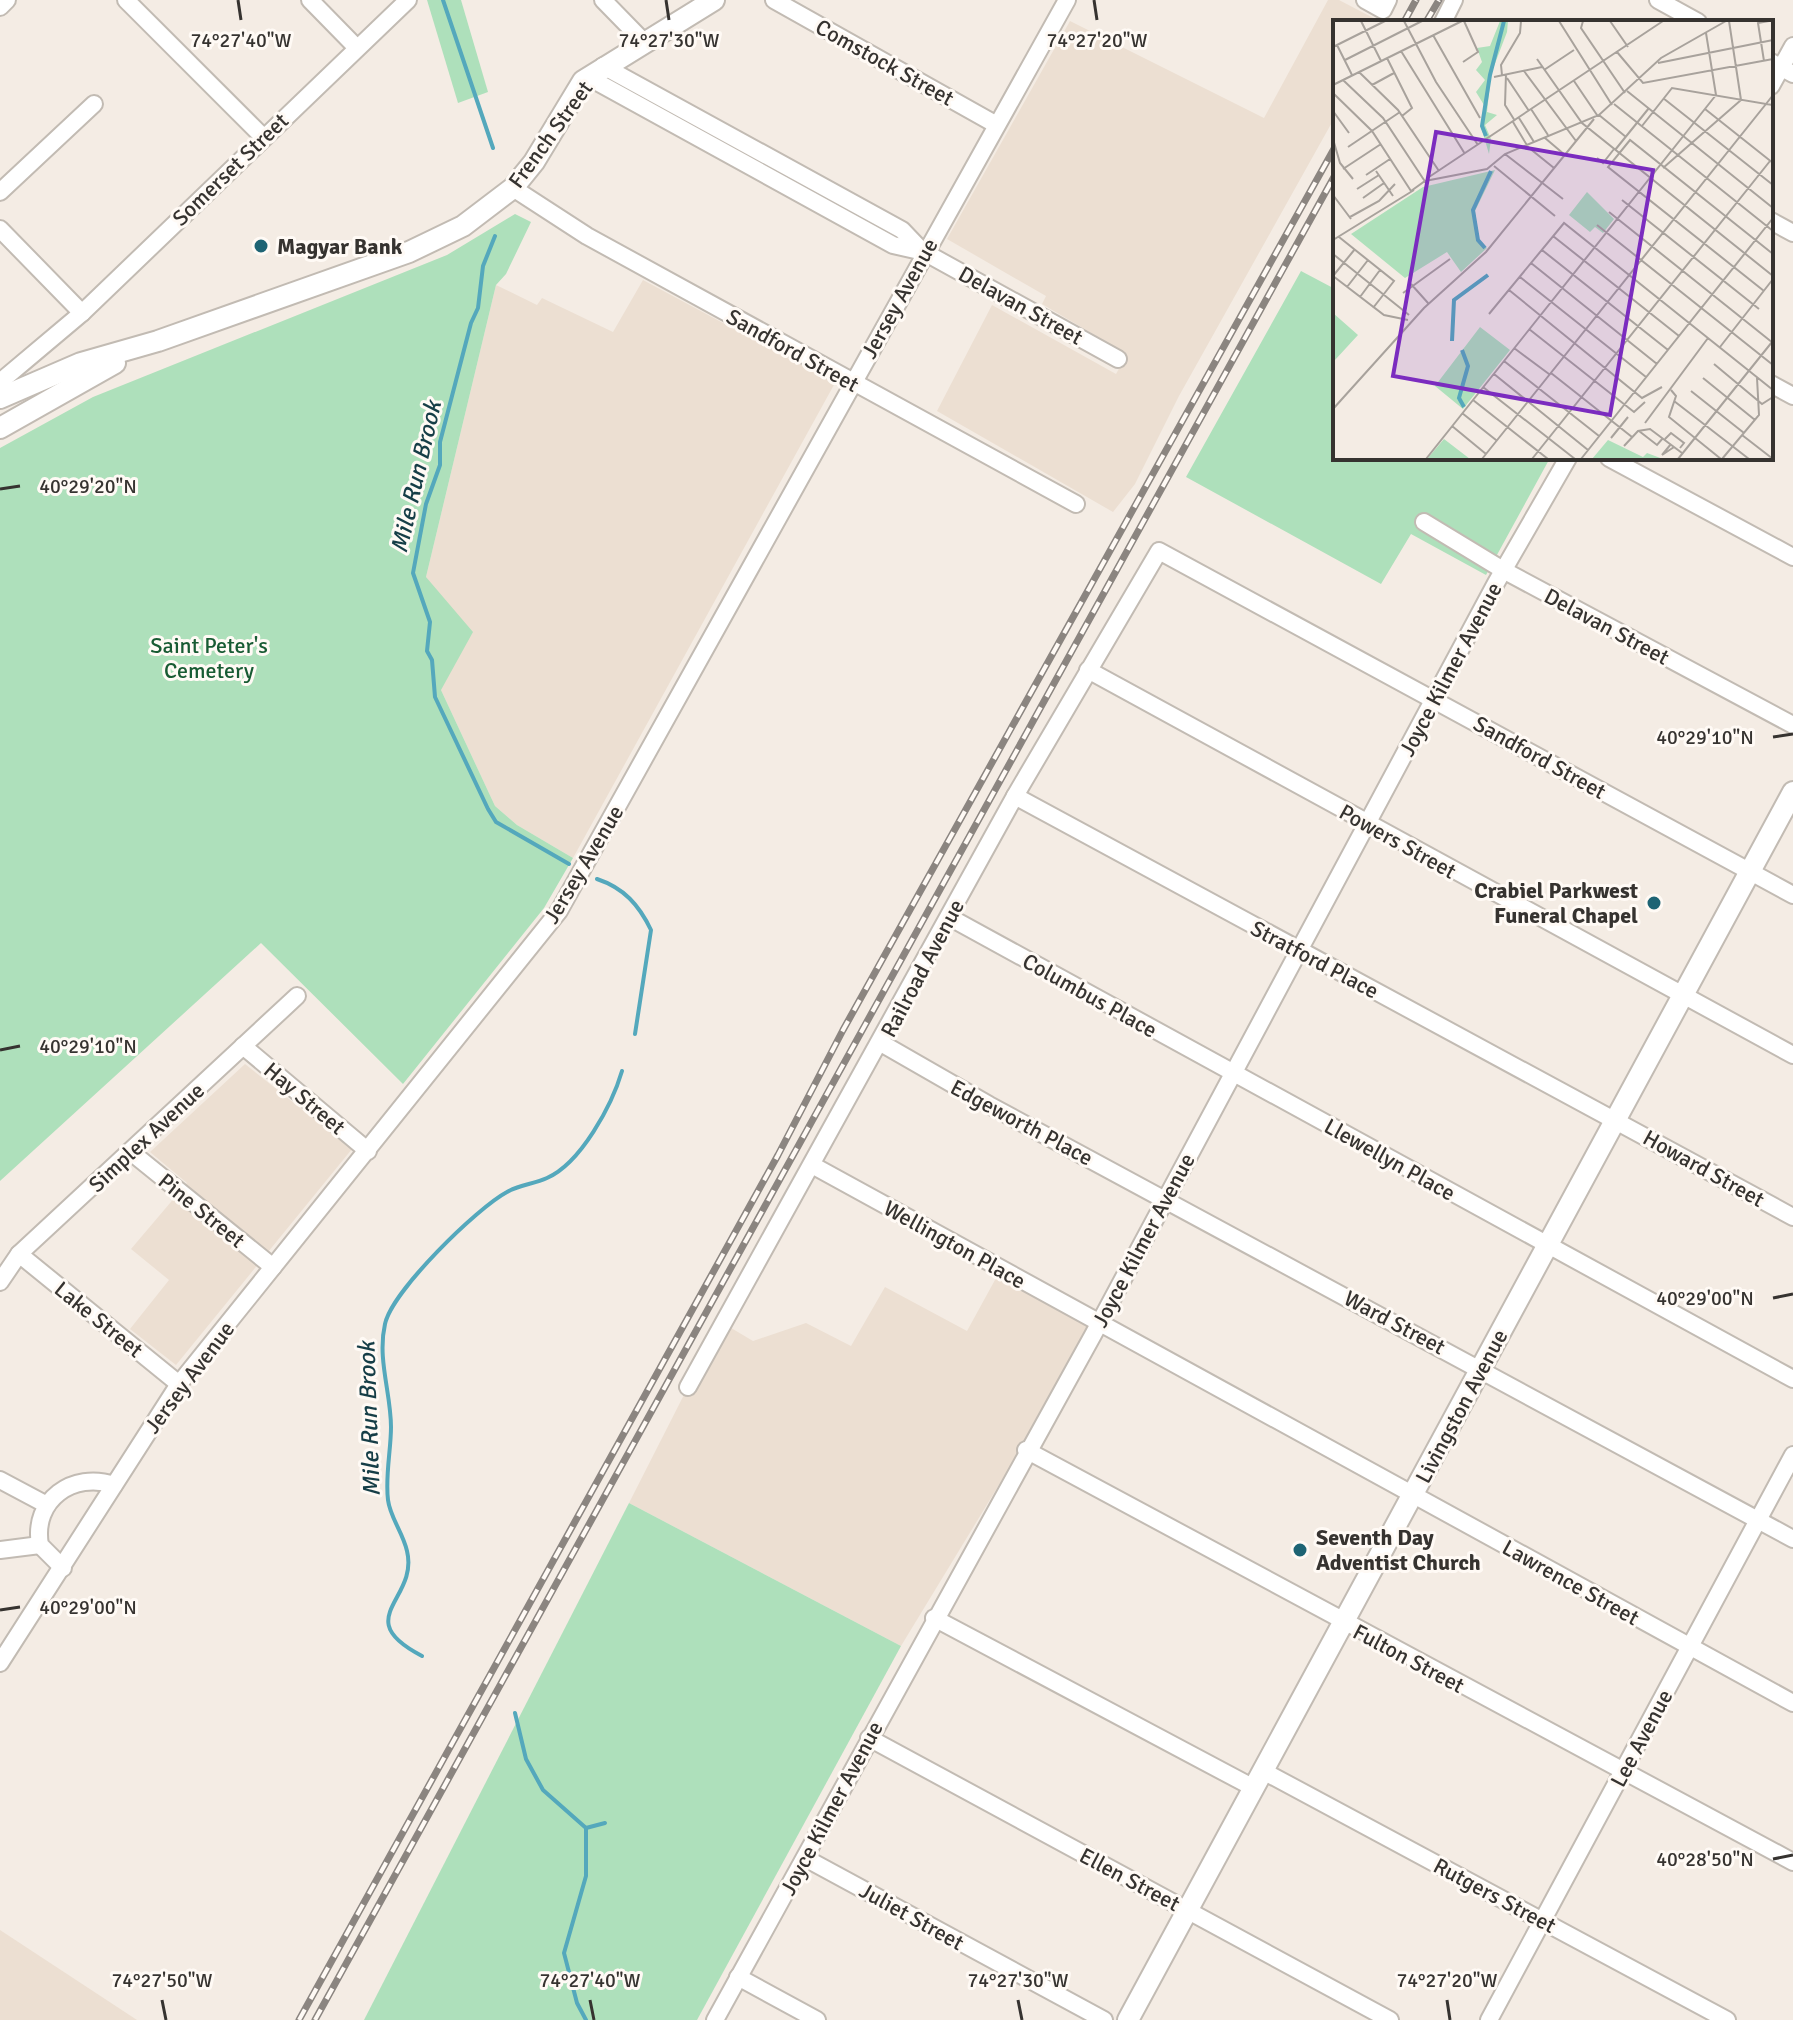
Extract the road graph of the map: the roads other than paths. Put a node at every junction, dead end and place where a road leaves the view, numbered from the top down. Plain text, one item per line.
1 (7, 0) edge
2 (126, 0) edge
3 (310, 0) edge
4 (408, 0) edge
5 (603, 0) edge
6 (714, 0) edge
7 (774, 0) edge
8 (1066, 0) edge
9 (1365, 0) edge
10 (1454, 0) edge
11 (1658, 0) edge
12 (1386, 5) edge
13 (0, 7) edge
14 (1444, 20) edge
15 (1694, 20) edge
16 (644, 42) junction
17 (1793, 46) edge
18 (357, 48) junction
19 (1784, 65) edge
20 (596, 72) junction
21 (1773, 83) edge
22 (94, 104) dead end
23 (995, 124) junction
24 (263, 137) junction
25 (513, 188) junction
26 (0, 192) edge
27 (1773, 222) edge
28 (0, 229) edge
29 (1793, 233) edge
30 (924, 252) junction
31 (82, 313) junction
32 (158, 341) junction
33 (1118, 359) dead end
34 (853, 383) junction
35 (1773, 385) edge
36 (5, 391) edge
37 (1793, 396) edge
38 (1, 421) edge
39 (1567, 460) edge
40 (1613, 460) edge
41 (1076, 504) dead end
42 (1424, 522) dead end
43 (1159, 551) joint
44 (1793, 557) edge
45 (1503, 570) junction
46 (1088, 670) junction
47 (1433, 699) junction
48 (1793, 725) edge
49 (1793, 792) edge
50 (1015, 796) junction
51 (1367, 823) junction
52 (1750, 872) junction
53 (1793, 895) edge
54 (949, 917) junction
55 (1299, 950) junction
56 (297, 996) dead end
57 (1683, 996) junction
58 (881, 1043) junction
59 (243, 1046) junction
60 (1793, 1055) edge
61 (1232, 1073) junction
62 (1616, 1120) junction
63 (368, 1151) junction
64 (131, 1152) junction
65 (812, 1165) junction
66 (1164, 1198) junction
67 (1793, 1217) edge
68 (1547, 1246) junction
69 (19, 1254) junction
70 (273, 1267) junction
71 (0, 1282) edge
72 (1098, 1322) junction
73 (1481, 1369) junction
74 (1793, 1379) edge
75 (179, 1384) junction
76 (688, 1387) dead end
77 (1026, 1450) junction
78 (1793, 1455) edge
79 (0, 1480) edge
80 (114, 1485) junction
81 (1413, 1494) junction
82 (47, 1505) junction
83 (1759, 1520) junction
84 (1793, 1539) edge
85 (40, 1545) junction
86 (0, 1550) edge
87 (63, 1568) junction
88 (934, 1618) junction
89 (1343, 1623) junction
90 (1689, 1647) junction
91 (0, 1663) edge
92 (1793, 1703) edge
93 (869, 1738) junction
94 (1624, 1770) junction
95 (1259, 1779) junction
96 (805, 1858) junction
97 (1793, 1862) edge
98 (1187, 1910) junction
99 (1542, 1921) junction
100 (738, 1977) junction
101 (715, 2020) edge
102 (817, 2020) edge
103 (1104, 2020) edge
104 (1128, 2020) edge
105 (1390, 2020) edge
106 (1489, 2020) edge
107 (1727, 2020) edge

1 - 13 street
2 - 24 street
3 - 18 street
4 - 18 street, Somerset Street
5 - 16 street
6 - 16 main road, French Street
7 - 23 street, Comstock Street
8 - 23 street, Jersey Avenue
9 - 12 street
10 - 14 street
11 - 15 street
16 - 20 main road, French Street
17 - 19 street
18 - 24 street, Somerset Street
19 - 21 street
20 - 25 main road, French Street
20 - 30 street, Delavan Street
22 - 26 street
23 - 30 street, Jersey Avenue
24 - 31 street, Somerset Street
25 - 32 main road, French Street
25 - 34 street, Sandford Street
27 - 29 street
28 - 31 street
30 - 33 street, Delavan Street
30 - 34 street, Jersey Avenue
31 - 36 street, Somerset Street
32 - 36 main road, French Street
32 - 38 main road, French Street
34 - 41 street, Sandford Street
34 - 63 street, Jersey Avenue
35 - 37 street
36 - 38 street, Somerset Street
39 - 45 street, Joyce Kilmer Avenue
40 - 44 street
42 - 45 street, Delavan Street
43 - 46 street, Railroad Avenue
43 - 47 street, Sandford Street
45 - 47 street, Joyce Kilmer Avenue
45 - 48 street, Delavan Street
46 - 50 street, Railroad Avenue
46 - 51 street, Powers Street
47 - 51 street, Joyce Kilmer Avenue
47 - 52 street, Sandford Street
49 - 52 main road, Livingston Avenue
50 - 54 street, Railroad Avenue
50 - 55 street, Stratford Place
51 - 55 street, Joyce Kilmer Avenue
51 - 57 street, Powers Street
52 - 53 street, Sandford Street
52 - 57 main road, Livingston Avenue
54 - 58 street, Railroad Avenue
54 - 61 street, Columbus Place
55 - 61 street, Joyce Kilmer Avenue
55 - 62 street, Stratford Place
56 - 59 street, Simplex Avenue
57 - 60 street, Powers Street
57 - 62 main road, Livingston Avenue
58 - 65 street, Railroad Avenue
58 - 66 street, Edgeworth Place
59 - 63 street, Hay Street
59 - 64 street, Simplex Avenue
61 - 66 street, Joyce Kilmer Avenue
61 - 68 street, Llewellyn Place
62 - 67 street, Howard Street
62 - 68 main road, Livingston Avenue
63 - 70 street, Jersey Avenue
64 - 69 street, Simplex Avenue
64 - 70 street, Pine Street
65 - 72 street, Wellington Place
65 - 76 street, Railroad Avenue
66 - 72 street, Joyce Kilmer Avenue
66 - 73 street, Ward Street
68 - 73 main road, Livingston Avenue
68 - 74 street, Llewellyn Place
69 - 71 street, Simplex Avenue
69 - 75 street, Lake Street
70 - 75 street, Jersey Avenue
72 - 77 street, Joyce Kilmer Avenue
72 - 81 street, Lawrence Street
73 - 81 main road, Livingston Avenue
73 - 83 street, Ward Street
75 - 80 street, Jersey Avenue
77 - 88 street, Joyce Kilmer Avenue
77 - 89 street, Fulton Street
78 - 83 street, Lee Avenue
79 - 82 street
80 - 82 street
80 - 87 street, Jersey Avenue
81 - 89 main road, Livingston Avenue
81 - 90 street, Lawrence Street
82 - 85 street
83 - 84 street, Ward Street
83 - 90 street, Lee Avenue
85 - 86 street
85 - 87 street
87 - 91 street, Jersey Avenue
88 - 93 street, Joyce Kilmer Avenue
88 - 95 street, Rutgers Street
89 - 94 street, Fulton Street
89 - 95 main road, Livingston Avenue
90 - 92 street, Lawrence Street
90 - 94 street, Lee Avenue
93 - 96 street, Joyce Kilmer Avenue
93 - 98 street, Ellen Street
94 - 97 street, Fulton Street
94 - 99 street, Lee Avenue
95 - 98 main road, Livingston Avenue
95 - 99 street, Rutgers Street
96 - 100 street, Joyce Kilmer Avenue
96 - 103 street, Juliet Street
98 - 104 main road, Livingston Avenue
98 - 105 street, Ellen Street
99 - 106 street, Lee Avenue
99 - 107 street, Rutgers Street
100 - 101 street, Joyce Kilmer Avenue
100 - 102 street

